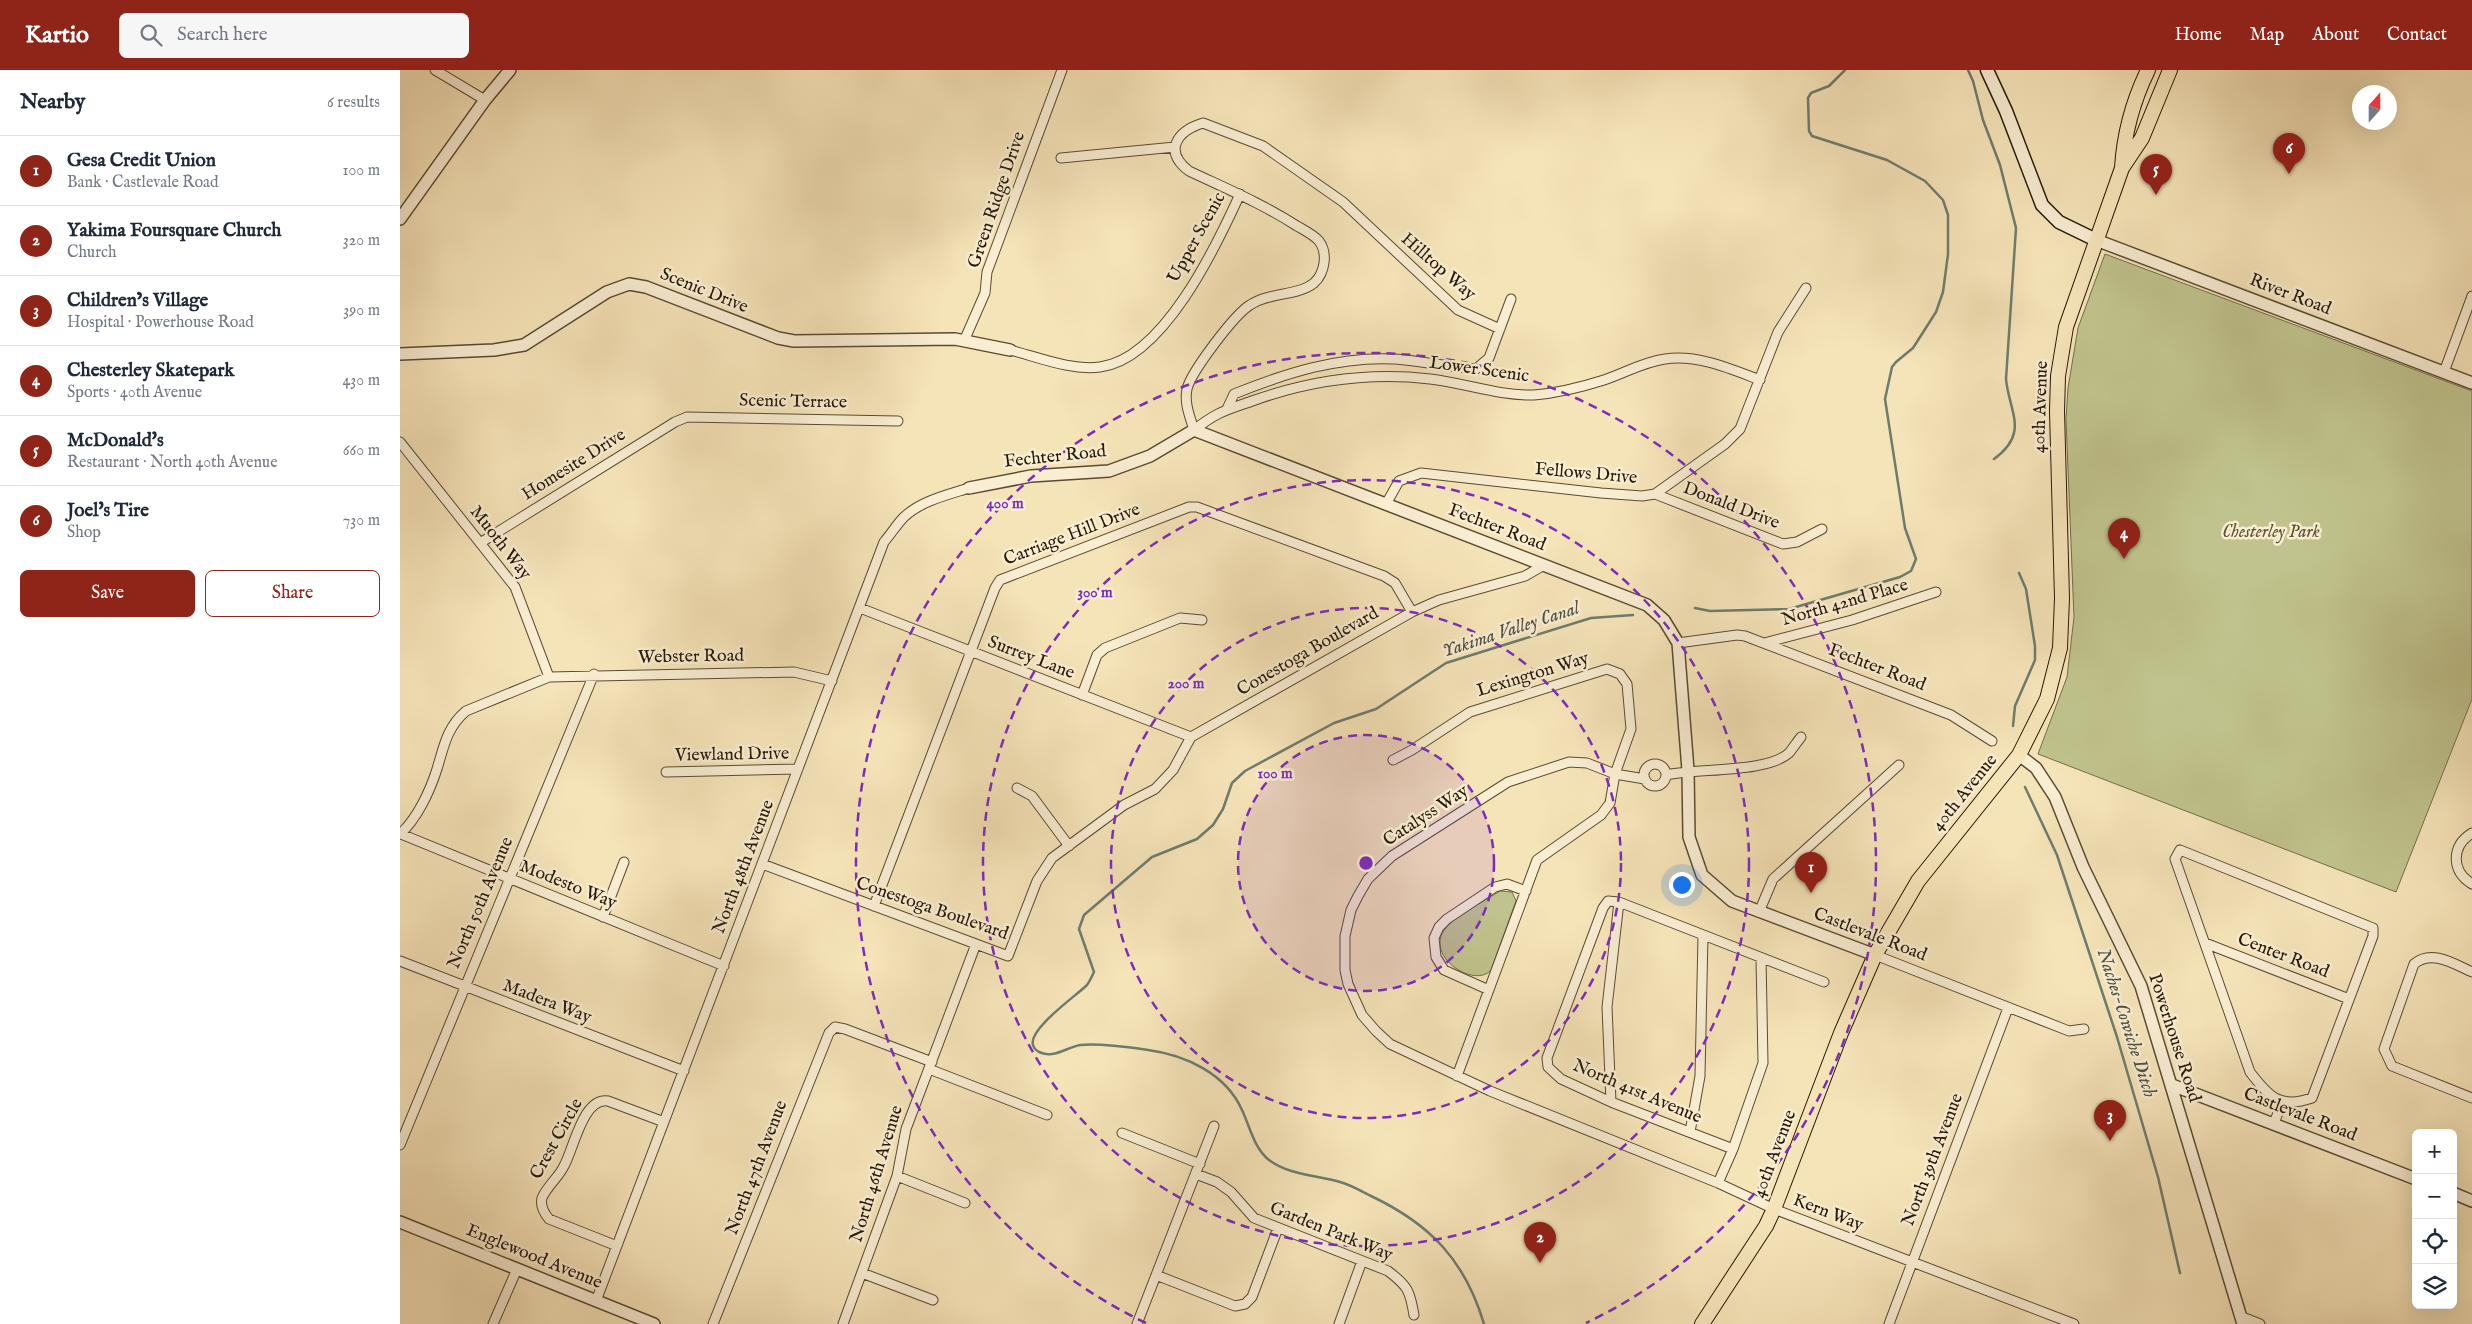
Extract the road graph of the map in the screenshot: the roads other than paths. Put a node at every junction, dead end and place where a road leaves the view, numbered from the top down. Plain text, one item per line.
1 (435, 70) edge
2 (510, 70) edge
3 (1062, 70) edge
4 (1987, 70) edge
5 (2148, 70) edge
6 (2170, 70) edge
7 (485, 100) junction
8 (1174, 147) junction
9 (1061, 158) dead end
10 (2122, 168) junction
11 (1240, 194) junction
12 (400, 219) edge
13 (2096, 240) junction
14 (1806, 288) dead end
15 (2472, 296) edge
16 (1511, 298) dead end
17 (1500, 329) junction
18 (964, 341) junction
19 (1010, 350) joint
20 (400, 354) edge
21 (2444, 372) junction
22 (1760, 380) junction
23 (2472, 382) edge
24 (1227, 409) junction
25 (687, 417) joint
26 (898, 421) dead end
27 (1194, 430) junction
28 (400, 442) edge
29 (969, 488) joint
30 (1655, 494) junction
31 (1386, 504) junction
32 (1822, 529) dead end
33 (480, 543) junction
34 (1544, 565) junction
35 (1936, 592) dead end
36 (860, 608) junction
37 (1412, 612) junction
38 (1202, 620) dead end
39 (1678, 643) junction
40 (1764, 643) junction
41 (969, 651) junction
42 (594, 674) junction
43 (549, 677) junction
44 (832, 681) junction
45 (1082, 695) junction
46 (1191, 737) junction
47 (1801, 737) dead end
48 (1992, 741) dead end
49 (2019, 755) junction
50 (1393, 760) dead end
51 (1899, 766) dead end
52 (798, 770) junction
53 (1688, 770) junction
54 (666, 772) dead end
55 (1616, 774) junction
56 (1666, 775) junction
57 (1645, 779) junction
58 (1017, 788) dead end
59 (400, 834) edge
60 (2472, 834) edge
61 (1069, 846) junction
62 (624, 862) dead end
63 (762, 864) junction
64 (509, 879) junction
65 (2472, 884) edge
66 (1526, 891) junction
67 (1619, 902) junction
68 (874, 906) junction
69 (1759, 912) junction
70 (603, 917) junction
71 (1703, 936) junction
72 (2205, 943) junction
73 (976, 944) junction
74 (1875, 955) junction
75 (1761, 958) junction
76 (400, 961) edge
77 (724, 966) junction
78 (2472, 972) edge
79 (1824, 982) dead end
80 (464, 987) junction
81 (1489, 990) junction
82 (2349, 999) junction
83 (2008, 1008) junction
84 (2084, 1029) dead end
85 (931, 1066) junction
86 (684, 1071) junction
87 (1457, 1076) junction
88 (2172, 1085) junction
89 (1490, 1091) joint
90 (2472, 1098) edge
91 (1611, 1102) junction
92 (2282, 1102) junction
93 (1047, 1115) dead end
94 (664, 1122) junction
95 (2274, 1123) junction
96 (1214, 1126) dead end
97 (1690, 1132) junction
98 (1122, 1133) dead end
99 (400, 1145) edge
100 (1733, 1149) junction
101 (1200, 1164) junction
102 (1196, 1174) junction
103 (897, 1176) junction
104 (2412, 1176) edge
105 (1718, 1183) junction
106 (2457, 1194) edge
107 (2472, 1200) edge
108 (965, 1203) dead end
109 (1774, 1209) junction
110 (400, 1222) edge
111 (1278, 1228) junction
112 (617, 1246) junction
113 (1362, 1261) junction
114 (1912, 1262) junction
115 (517, 1269) junction
116 (862, 1273) junction
117 (1156, 1275) junction
118 (932, 1300) dead end
119 (596, 1301) junction
120 (1414, 1315) dead end
121 (2243, 1321) edge
122 (493, 1324) edge
123 (654, 1324) edge
124 (713, 1324) edge
125 (843, 1324) edge
126 (1137, 1324) edge
127 (1339, 1324) edge
128 (1702, 1324) edge
129 (1888, 1324) edge
130 (2074, 1324) edge
131 (2260, 1324) edge

1 - 7 street
2 - 7 street
3 - 18 street, Green Ridge Drive
4 - 13 main road
5 - 10 main road
6 - 10 main road
7 - 12 street
8 - 9 street
8 - 11 street
8 - 17 street, Hilltop Way
10 - 13 main road, 40th Avenue
11 - 19 street, Upper Scenic
11 - 27 street, Upper Scenic
13 - 21 street, River Road
13 - 49 main road, 40th Avenue
14 - 22 street, Fellows Drive
15 - 21 street
16 - 17 street
17 - 24 street
18 - 19 street, Scenic Drive
18 - 20 street, Scenic Drive
21 - 23 street, River Road
22 - 24 street, Lower Scenic
22 - 30 street, Fellows Drive
24 - 27 street, Lower Scenic
25 - 26 street, Scenic Terrace
25 - 33 street, Homesite Drive
27 - 29 street, Fechter Road
27 - 31 street, Fechter Road
28 - 33 street, Muoth Way
29 - 36 street, North 48th Avenue
30 - 31 street, Fellows Drive
30 - 32 street, Donald Drive
31 - 34 street, Fechter Road
33 - 43 street, Muoth Way
34 - 37 street, Conestoga Boulevard
34 - 39 street, Fechter Road
35 - 40 street, North 42nd Place
36 - 41 street, Surrey Lane
36 - 44 street, North 48th Avenue
37 - 41 street, Carriage Hill Drive
37 - 46 street, Conestoga Boulevard
38 - 45 street
39 - 40 street, Fechter Road
39 - 53 street, Castlevale Road
40 - 48 street, Fechter Road
41 - 45 street, Surrey Lane
41 - 68 street, Carriage Hill Drive
42 - 43 street, Webster Road
42 - 44 street, Webster Road
42 - 64 street, North 50th Avenue
43 - 59 street, Webster Road
44 - 52 street, North 48th Avenue
45 - 46 street, Surrey Lane
46 - 61 street, Conestoga Boulevard
47 - 53 street, Catalyss Way
49 - 74 main road, 40th Avenue
49 - 88 street, Powerhouse Road
50 - 55 street, Lexington Way
51 - 69 street
52 - 54 street, Viewland Drive
52 - 63 street, North 48th Avenue
53 - 56 street, Catalyss Way
53 - 69 street, Castlevale Road
55 - 57 street, Catalyss Way
55 - 66 street, Lexington Way
55 - 87 street, Catalyss Way
56 - 57 street, Catalyss Way
56 - 57 street
58 - 61 street
59 - 64 street, Modesto Way
60 - 65 street
61 - 73 street, Conestoga Boulevard
62 - 70 street
63 - 68 street, Conestoga Boulevard
63 - 77 street, North 48th Avenue
64 - 70 street, Modesto Way
64 - 80 street, North 50th Avenue
66 - 81 street, Lexington Way
66 - 81 street
67 - 71 street
67 - 91 street
67 - 91 street, North 41st Avenue
68 - 73 street, Conestoga Boulevard
69 - 74 street, Castlevale Road
70 - 77 street, Modesto Way
71 - 75 street
71 - 97 street
72 - 82 street, Center Road
72 - 82 street
72 - 92 street
73 - 85 street
74 - 83 street, Castlevale Road
74 - 109 main road, 40th Avenue
75 - 79 street
75 - 100 street
76 - 80 street, Madera Way
77 - 86 street, North 48th Avenue
78 - 90 street
80 - 86 street, Madera Way
80 - 99 street, North 50th Avenue
81 - 87 street, Lexington Way
82 - 92 street
83 - 84 street, Castlevale Road
83 - 114 street, North 39th Avenue
85 - 93 street
85 - 103 street, North 46th Avenue
85 - 124 street, North 47th Avenue
86 - 94 street, North 48th Avenue
87 - 89 street, Catalyss Way
88 - 95 street, Castlevale Road
88 - 121 street, Powerhouse Road
89 - 105 street, Kern Way
91 - 97 street, North 41st Avenue
92 - 95 street
94 - 112 street, North 48th Avenue
94 - 112 street, Crest Circle
95 - 104 street, Castlevale Road
96 - 101 street
97 - 100 street, North 41st Avenue
98 - 101 street
100 - 105 street
101 - 102 street
102 - 111 street, Garden Park Way
102 - 117 street
103 - 108 street
103 - 116 street, North 46th Avenue
105 - 109 street, Kern Way
106 - 107 street
109 - 114 street, Kern Way
109 - 128 main road, 40th Avenue
110 - 115 street, Englewood Avenue
111 - 113 street, Garden Park Way
111 - 117 street
112 - 119 street, North 48th Avenue
113 - 120 street, Garden Park Way
113 - 127 street
114 - 129 street, North 39th Avenue
114 - 130 street, Kern Way
115 - 119 street, Englewood Avenue
115 - 122 street
116 - 118 street
116 - 125 street, North 46th Avenue
117 - 126 street
119 - 123 street, Englewood Avenue
121 - 131 street

